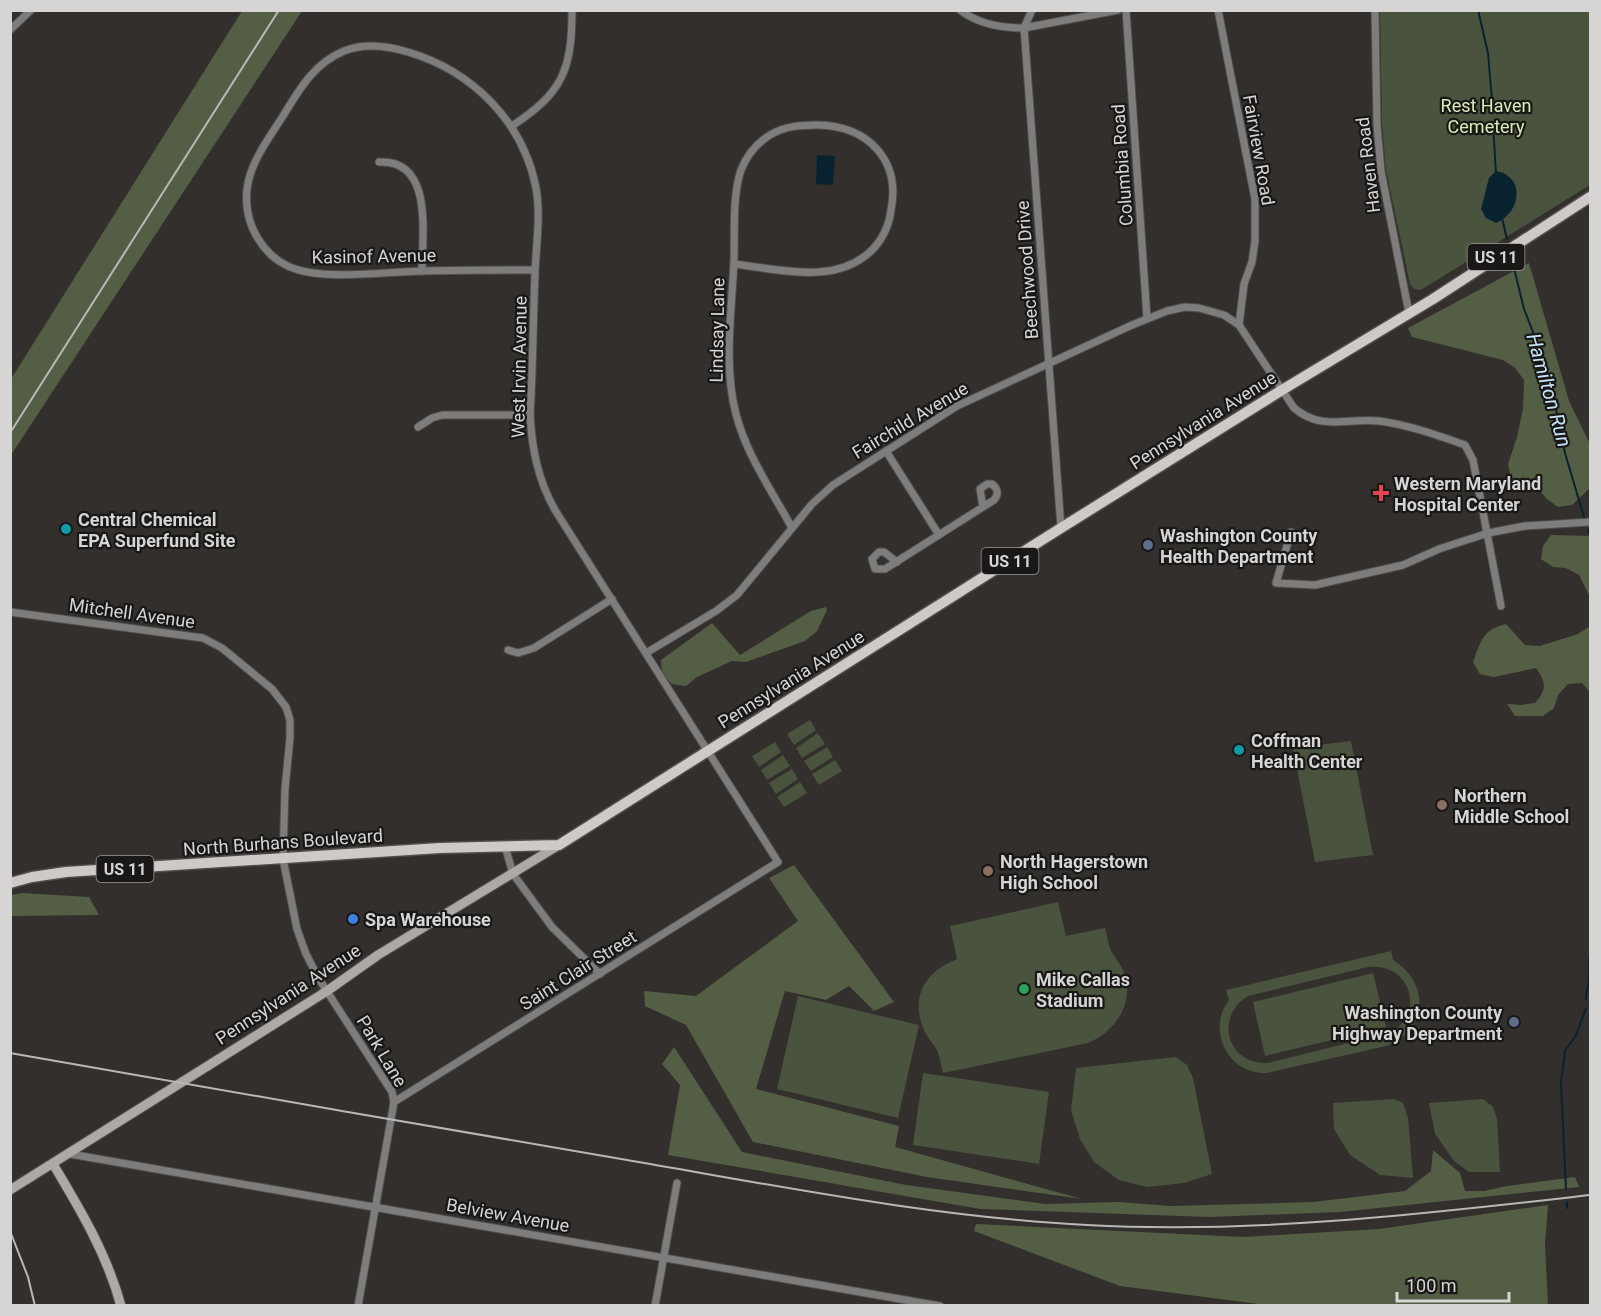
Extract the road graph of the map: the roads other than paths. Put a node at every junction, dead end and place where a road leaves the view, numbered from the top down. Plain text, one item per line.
1 (31, 10) edge
2 (572, 10) edge
3 (960, 10) edge
4 (1032, 10) edge
5 (1118, 10) edge
6 (1126, 10) edge
7 (1218, 10) edge
8 (1376, 10) edge
9 (1024, 28) junction
10 (10, 30) edge
11 (401, 50) joint
12 (512, 126) junction
13 (379, 162) dead end
14 (1590, 197) edge
15 (734, 264) junction
16 (535, 270) junction
17 (422, 271) junction
18 (1409, 313) junction
19 (1147, 318) junction
20 (1239, 325) junction
21 (1049, 363) junction
22 (1282, 390) junction
23 (530, 415) junction
24 (418, 427) dead end
25 (886, 451) junction
26 (983, 507) dead end
27 (1590, 522) edge
28 (792, 528) junction
29 (1061, 528) junction
30 (1291, 532) dead end
31 (1488, 532) junction
32 (939, 535) junction
33 (897, 562) dead end
34 (612, 599) junction
35 (1501, 606) dead end
36 (10, 612) edge
37 (508, 650) dead end
38 (646, 653) junction
39 (707, 751) junction
40 (559, 845) junction
41 (505, 846) junction
42 (283, 859) junction
43 (778, 862) joint
44 (513, 874) junction
45 (10, 884) edge
46 (600, 974) junction
47 (327, 991) junction
48 (394, 1102) junction
49 (70, 1154) junction
50 (53, 1164) junction
51 (677, 1183) dead end
52 (11, 1190) edge
53 (376, 1208) junction
54 (663, 1257) junction
55 (902, 1302) edge
56 (121, 1305) edge
57 (358, 1305) edge
58 (655, 1305) edge
59 (940, 1305) edge

1 - 10 street
2 - 12 street
3 - 9 street
4 - 9 street, Beechwood Drive
5 - 9 street
6 - 19 street, Columbia Road
7 - 20 street, Fairview Road
8 - 18 street, Haven Road
9 - 21 street, Beechwood Drive
11 - 12 street, West Irvin Avenue
11 - 17 street, Kasinof Avenue
12 - 16 street, West Irvin Avenue
13 - 17 street
14 - 18 main road, Pennsylvania Avenue / US 11
15 - 15 street, Lindsay Lane
15 - 28 street, Lindsay Lane
16 - 17 street, Kasinof Avenue
16 - 23 street, West Irvin Avenue
18 - 22 main road, Pennsylvania Avenue / US 11
19 - 20 street, Fairchild Avenue
19 - 21 street, Fairchild Avenue
20 - 22 street
21 - 25 street, Fairchild Avenue
21 - 29 street, Beechwood Drive
22 - 29 main road, Pennsylvania Avenue / US 11
22 - 31 street
23 - 24 street
23 - 34 street, West Irvin Avenue
25 - 28 street, Fairchild Avenue
25 - 32 street
26 - 32 street
27 - 31 street
28 - 38 street, Fairchild Avenue
29 - 39 main road, Pennsylvania Avenue / US 11
30 - 31 street
31 - 35 street
32 - 33 street
34 - 37 street
34 - 38 street, West Irvin Avenue
36 - 42 street, Mitchell Avenue
38 - 39 street, West Irvin Avenue
39 - 40 main road, Pennsylvania Avenue / US 11
39 - 43 street, West Irvin Avenue
40 - 41 main road, North Burhans Boulevard / US 11
40 - 44 main road, Pennsylvania Avenue
41 - 42 main road, North Burhans Boulevard / US 11
41 - 44 street
42 - 45 main road, North Burhans Boulevard / US 11
42 - 47 street, Park Lane
43 - 46 street, Saint Clair Street
44 - 46 street
44 - 47 main road, Pennsylvania Avenue
46 - 48 street, Saint Clair Street
47 - 48 street, Park Lane
47 - 49 main road, Pennsylvania Avenue
48 - 53 street, Park Lane
49 - 50 main road, Pennsylvania Avenue
49 - 53 street, Belview Avenue
50 - 52 main road, Pennsylvania Avenue
50 - 56 main road
51 - 54 street
53 - 54 street, Belview Avenue
53 - 57 street, Park Lane
54 - 55 street, Belview Avenue
54 - 58 street
55 - 59 street, Belview Avenue

